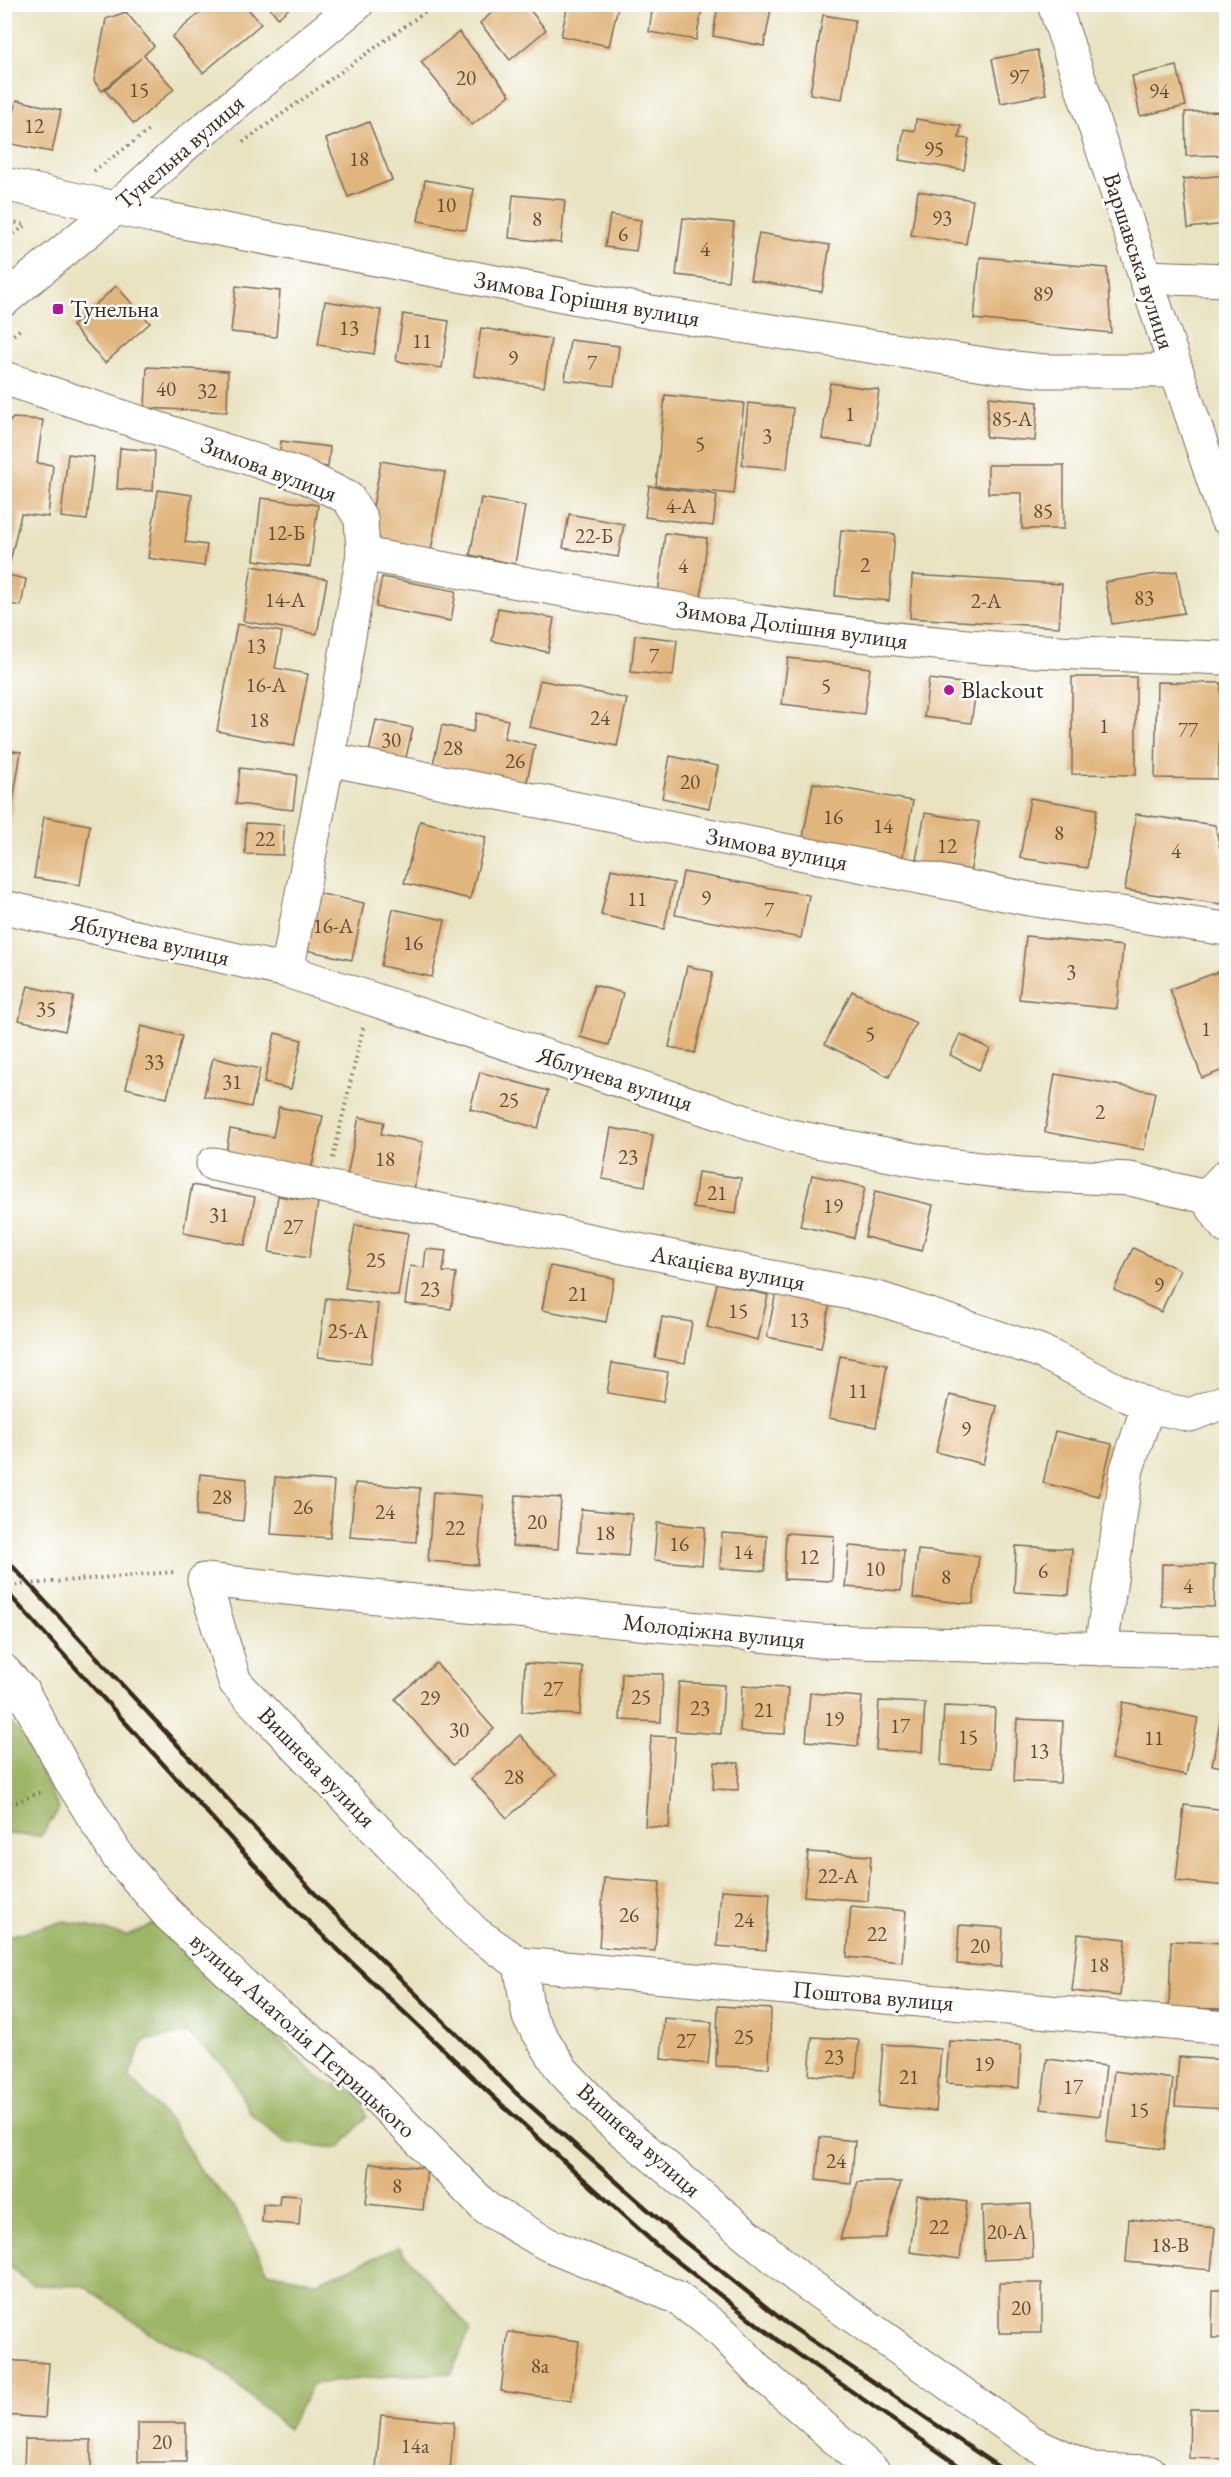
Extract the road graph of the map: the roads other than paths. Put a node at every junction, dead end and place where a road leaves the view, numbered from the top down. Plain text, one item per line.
1 (357, 4) edge
2 (1054, 4) edge
3 (4, 184) edge
4 (116, 208) junction
5 (1145, 277) junction
6 (1227, 280) edge
7 (4, 300) edge
8 (1176, 371) junction
9 (4, 378) edge
10 (1227, 518) edge
11 (363, 554) junction
12 (1227, 658) edge
13 (328, 759) junction
14 (4, 907) edge
15 (1227, 929) edge
16 (287, 971) junction
17 (213, 1164) dead end
18 (1216, 1186) edge
19 (1227, 1227) edge
20 (1227, 1401) edge
21 (1148, 1406) junction
22 (204, 1580) joint
23 (1101, 1649) junction
24 (1227, 1652) edge
25 (4, 1671) edge
26 (520, 1964) junction
27 (1227, 2028) edge
28 (874, 2472) edge
29 (1150, 2472) edge

1 - 4 street, Тунельна вулиця
2 - 5 street, Варшавська вулиця
3 - 4 street, Зимова Горішня вулиця
4 - 7 street, Тунельна вулиця
4 - 8 street, Зимова Горішня вулиця
5 - 6 street
5 - 8 street, Варшавська вулиця
8 - 10 street, Варшавська вулиця
9 - 11 street, Зимова вулиця
11 - 12 street, Зимова Долішня вулиця
11 - 13 street, Зимова вулиця
13 - 15 street, Зимова вулиця
13 - 16 street, Зимова вулиця
14 - 16 street, Яблунева вулиця
16 - 18 street, Яблунева вулиця
17 - 21 street, Акацієва вулиця
18 - 19 street
20 - 21 street, Акацієва вулиця
21 - 23 street
22 - 23 street, Молодіжна вулиця
22 - 26 street, Вишнева вулиця
23 - 24 street, Молодіжна вулиця
25 - 28 street, вулиця Анатолія Петрицького
26 - 27 street, Поштова вулиця
26 - 29 street, Вишнева вулиця

